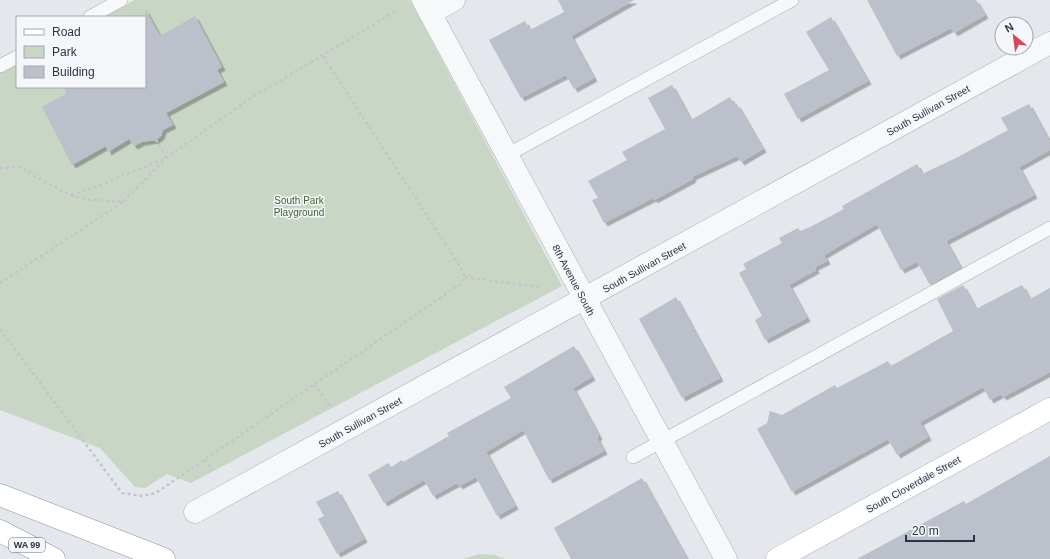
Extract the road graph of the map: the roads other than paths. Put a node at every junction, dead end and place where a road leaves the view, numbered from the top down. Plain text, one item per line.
1 (121, 0) edge
2 (454, 0) edge
3 (792, 0) edge
4 (427, 7) edge
5 (92, 16) edge
6 (1050, 43) edge
7 (16, 58) edge
8 (0, 66) edge
9 (507, 155) junction
10 (1050, 228) edge
11 (584, 300) junction
12 (1050, 409) edge
13 (662, 442) junction
14 (633, 457) dead end
15 (0, 495) edge
16 (195, 512) dead end
17 (0, 531) edge
18 (54, 559) edge
19 (164, 559) edge
20 (726, 559) edge
21 (777, 559) edge

1 - 5 lane
2 - 4 street
3 - 9 lane
4 - 9 street, 8th Avenue South
6 - 11 street, South Sullivan Street
7 - 8 lane
9 - 11 street, 8th Avenue South
10 - 13 lane
11 - 13 street, 8th Avenue South
11 - 16 street, South Sullivan Street
12 - 21 main road, South Cloverdale Street
13 - 14 lane
13 - 20 street, 8th Avenue South
15 - 19 main road
17 - 18 main road, WA 99

